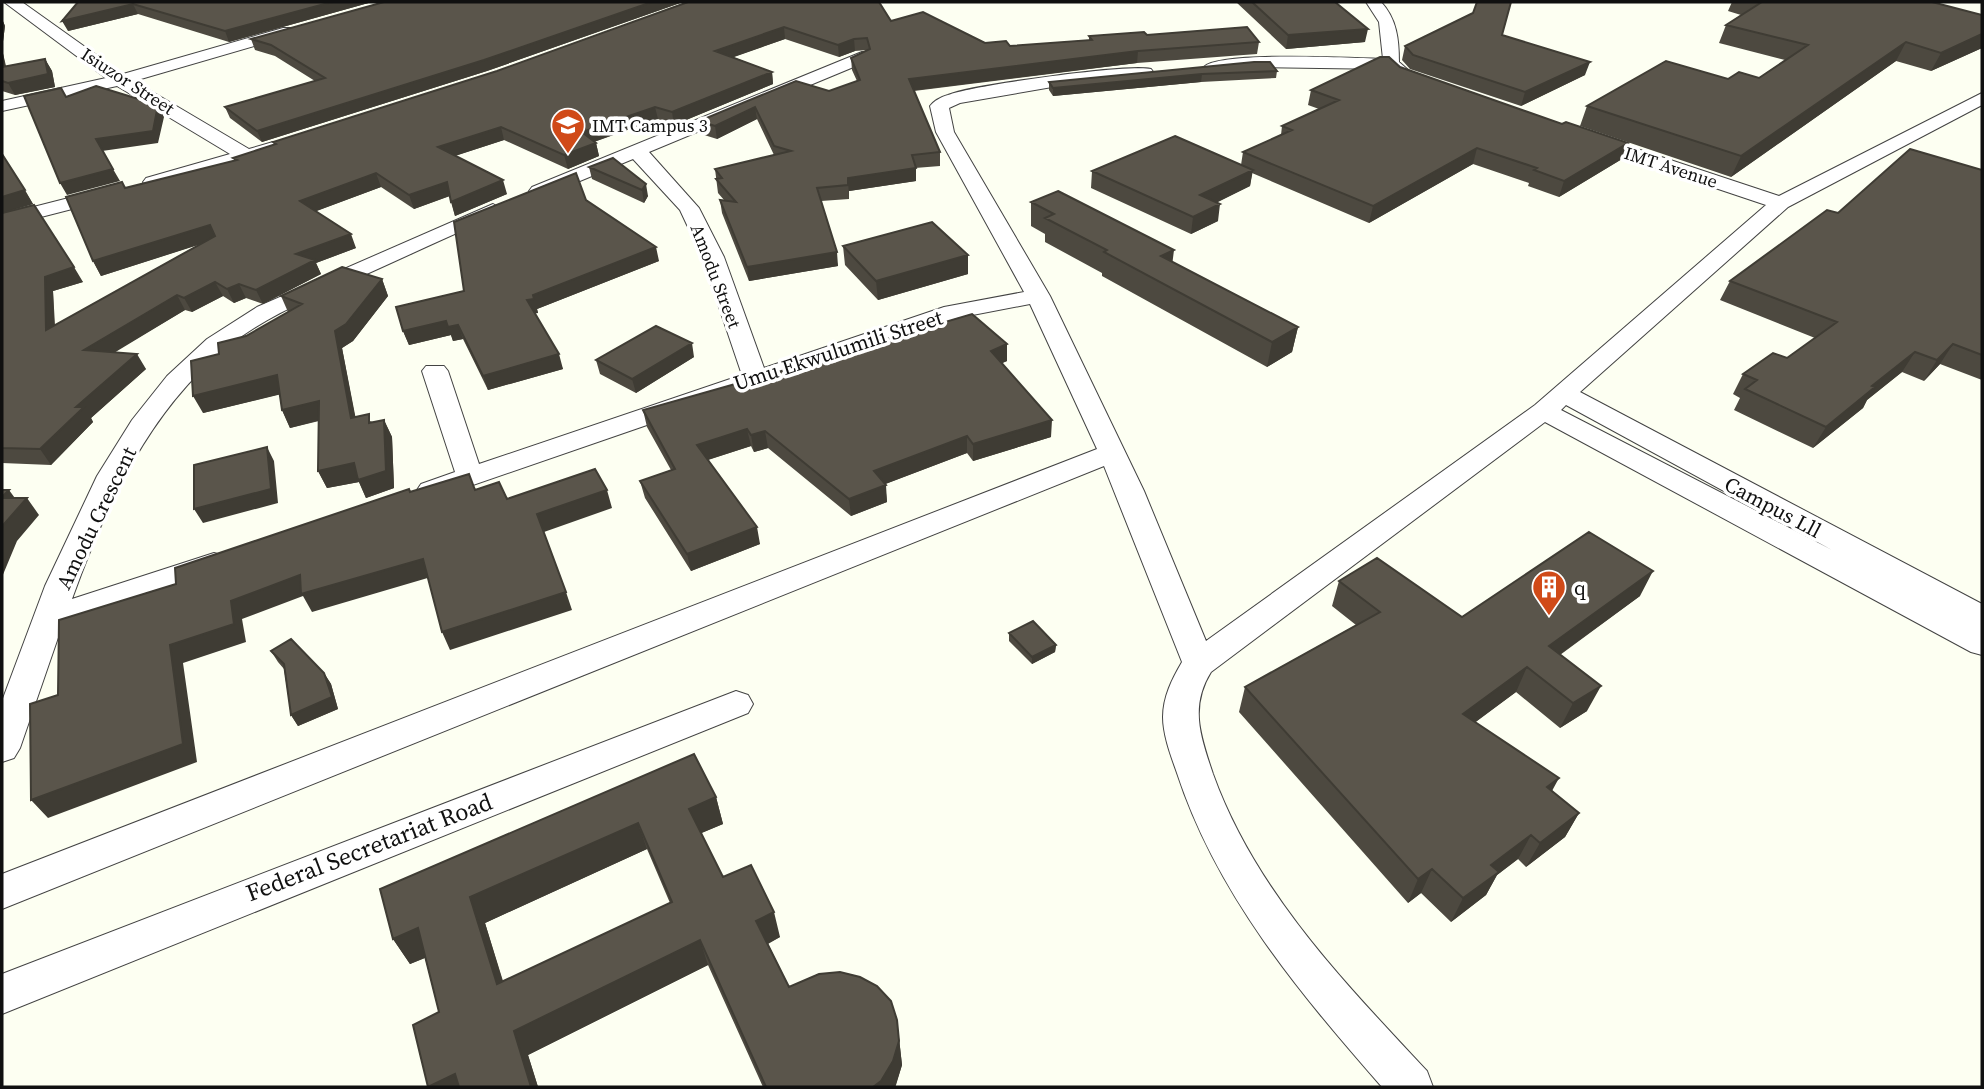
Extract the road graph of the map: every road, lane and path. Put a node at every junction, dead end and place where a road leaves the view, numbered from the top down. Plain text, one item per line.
1 (1373, 2) edge
2 (21, 3) edge
3 (311, 25) edge
4 (862, 57) edge
5 (1391, 64) junction
6 (1199, 68) edge
7 (1160, 72) edge
8 (120, 80) junction
9 (1422, 83) edge
10 (1982, 98) edge
11 (2, 106) edge
12 (1561, 130) edge
13 (285, 144) edge
14 (637, 150) junction
15 (247, 156) junction
16 (1781, 203) junction
17 (2, 221) edge
18 (1038, 296) junction
19 (435, 371) dead end
20 (755, 377) junction
21 (1554, 403) junction
22 (1112, 453) junction
23 (470, 477) junction
24 (406, 499) edge
25 (240, 555) edge
26 (49, 618) junction
27 (1982, 618) edge
28 (1982, 643) edge
29 (1199, 663) junction
30 (736, 704) dead end
31 (2, 748) edge
32 (2, 892) edge
33 (2, 994) edge
34 (1411, 1087) edge

1 - 5 street
2 - 8 street, Isiuzor Street
3 - 8 street
4 - 14 street, Amodu Crescent
5 - 6 street
5 - 9 street
7 - 18 street
8 - 11 street
8 - 15 street, Isiuzor Street
10 - 16 street
12 - 16 street, IMT Avenue
13 - 15 street
14 - 20 street, Amodu Street
14 - 26 street, Amodu Crescent
15 - 17 street
16 - 21 street
18 - 20 street, Umu Ekwulumili Street
18 - 22 street
19 - 23 street
20 - 23 street, Umu Ekwulumili Street
21 - 27 street, Campus Lll
21 - 28 street
21 - 29 street
22 - 29 street
22 - 32 street
23 - 24 street, Umu Ekwulumili Street
25 - 26 street
26 - 31 street, Amodu Crescent
29 - 34 street
30 - 33 street, Federal Secretariat Road

